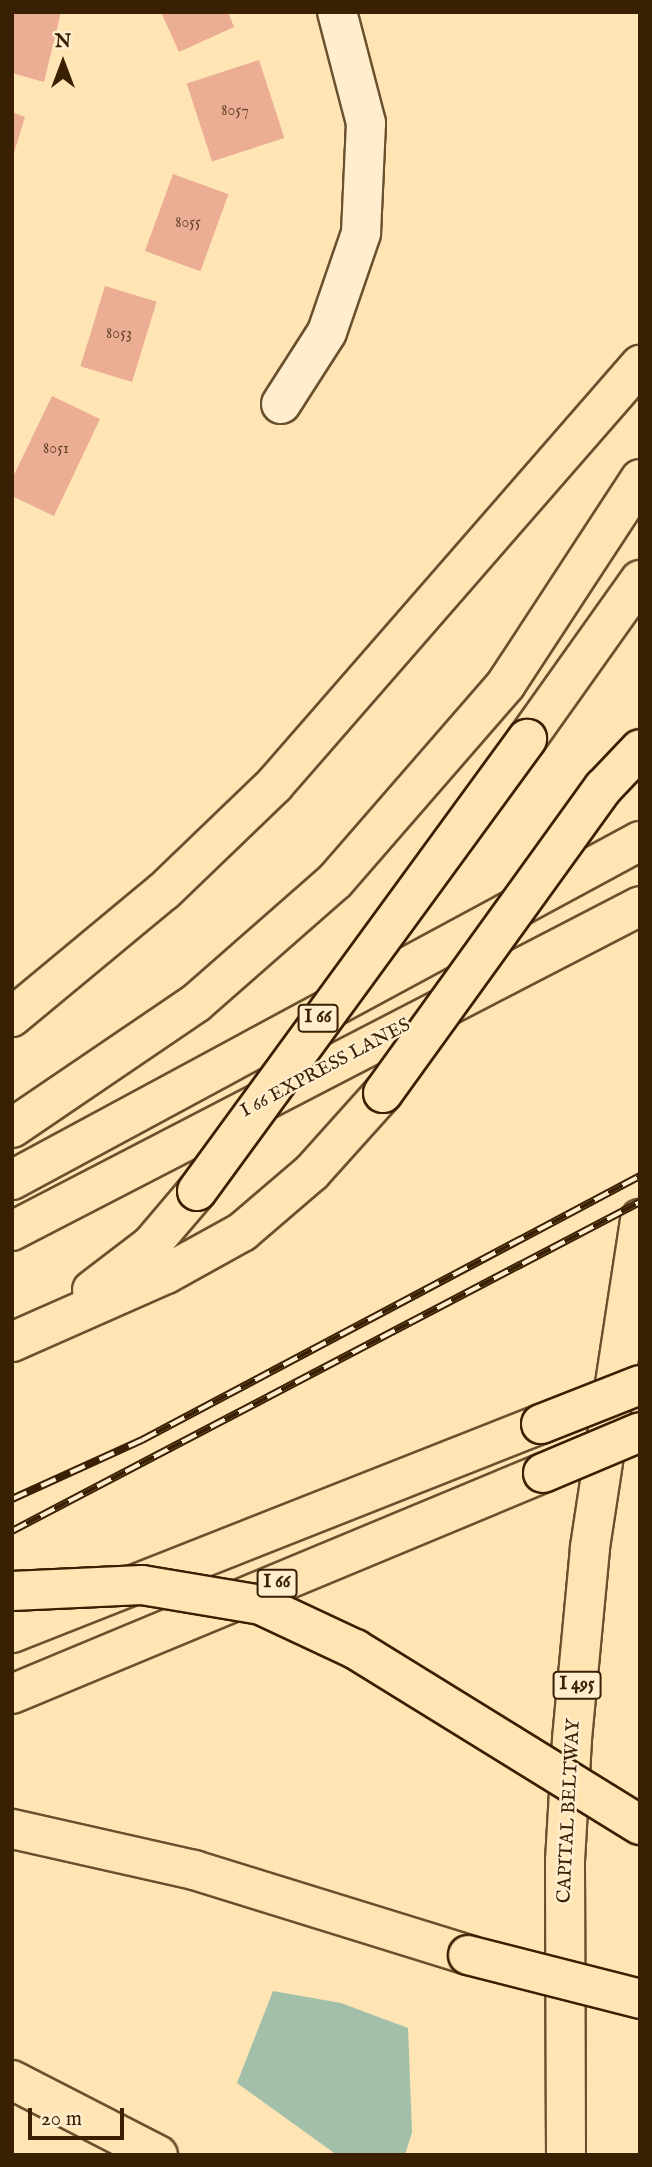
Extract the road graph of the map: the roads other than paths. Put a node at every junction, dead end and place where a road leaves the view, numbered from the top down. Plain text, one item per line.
1 (337, 12) edge
2 (640, 365) edge
3 (281, 404) dead end
4 (640, 479) edge
5 (640, 580) edge
6 (640, 748) edge
7 (630, 846) edge
8 (627, 912) edge
9 (12, 1017) edge
10 (12, 1128) edge
11 (12, 1180) edge
12 (640, 1219) edge
13 (12, 1231) edge
14 (12, 1336) edge
15 (12, 1342) edge
16 (640, 1385) edge
17 (640, 1432) edge
18 (12, 1591) edge
19 (12, 1633) edge
20 (12, 1694) edge
21 (640, 1825) edge
22 (12, 1829) edge
23 (640, 1999) edge
24 (12, 2080) edge
25 (158, 2155) edge
26 (566, 2155) edge

1 - 3 street
2 - 9 highway
4 - 10 highway
5 - 14 highway, bridge
6 - 15 highway, bridge
7 - 11 highway, I 66
8 - 13 highway, I 66 EXPRESS LANES
12 - 26 highway, CAPITAL BELTWAY / I 495
16 - 19 highway, bridge
17 - 20 highway, I 66, bridge
18 - 21 highway, bridge
22 - 23 highway, bridge
24 - 25 highway

